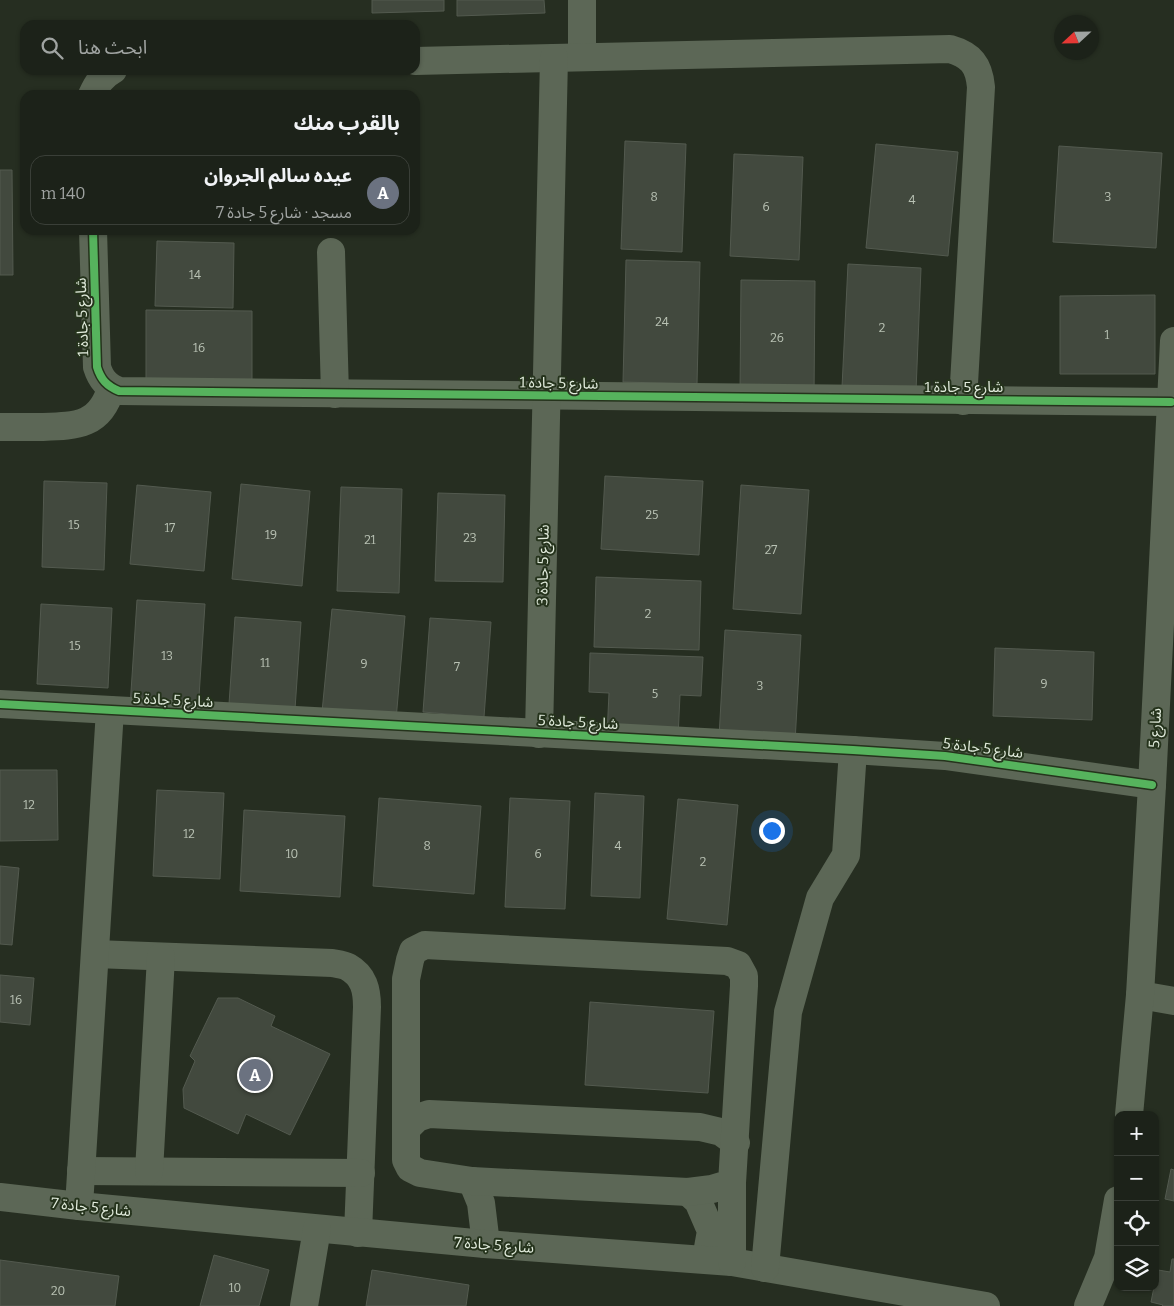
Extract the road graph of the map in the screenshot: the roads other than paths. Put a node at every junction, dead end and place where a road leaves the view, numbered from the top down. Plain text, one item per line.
1 (582, 0) edge
2 (582, 57) junction
3 (554, 58) junction
4 (420, 60) edge
5 (105, 75) edge
6 (94, 90) edge
7 (93, 235) edge
8 (331, 252) dead end
9 (1174, 341) edge
10 (111, 388) junction
11 (335, 394) junction
12 (546, 396) junction
13 (963, 401) junction
14 (1171, 402) junction
15 (0, 428) edge
16 (1170, 508) edge
17 (0, 704) edge
18 (110, 710) junction
19 (539, 734) junction
20 (853, 750) junction
21 (1152, 785) junction
22 (95, 954) junction
23 (162, 957) junction
24 (1140, 995) junction
25 (1174, 1002) edge
26 (1129, 1111) edge
27 (407, 1128) junction
28 (736, 1143) junction
29 (81, 1171) junction
30 (149, 1171) junction
31 (361, 1173) junction
32 (472, 1181) junction
33 (732, 1183) junction
34 (688, 1192) junction
35 (0, 1196) edge
36 (1118, 1201) edge
37 (78, 1206) junction
38 (316, 1229) junction
39 (358, 1233) junction
40 (485, 1244) junction
41 (719, 1261) junction
42 (765, 1268) junction
43 (304, 1306) edge
44 (986, 1306) edge
45 (1088, 1306) edge

1 - 2 street
2 - 3 street, شارع 5 جادة 1
2 - 13 street, شارع 5 جادة 1
3 - 4 street, شارع 5 جادة 1
3 - 12 street, شارع 5 جادة 3
5 - 6 street
7 - 10 street, شارع 5 جادة 1
8 - 11 street
9 - 14 street, شارع 5
10 - 11 street, شارع 5 جادة 1
10 - 15 street
11 - 12 street, شارع 5 جادة 1
12 - 13 street, شارع 5 جادة 1
12 - 19 street, شارع 5 جادة 3
13 - 14 street, شارع 5 جادة 1
14 - 16 street, شارع 5
16 - 21 street, شارع 5
17 - 18 street, شارع 5 جادة 5
18 - 19 street, شارع 5 جادة 5
18 - 22 street
19 - 20 street, شارع 5 جادة 5
20 - 21 street, شارع 5 جادة 5
20 - 42 street
21 - 24 street, شارع 5
22 - 23 street
22 - 29 street
23 - 30 street
23 - 31 street
24 - 25 street
24 - 26 street, شارع 5
27 - 28 street
27 - 28 street
27 - 32 street
28 - 33 street
29 - 30 street
29 - 37 street
30 - 31 street
31 - 39 street
32 - 34 street
32 - 40 street
33 - 34 street
33 - 41 street
34 - 41 street
35 - 37 street, شارع 5 جادة 7
36 - 45 street
37 - 38 street, شارع 5 جادة 7
38 - 39 street, شارع 5 جادة 7
38 - 43 street
39 - 40 street, شارع 5 جادة 7
40 - 41 street, شارع 5 جادة 7
41 - 42 street, شارع 5 جادة 7
42 - 44 street, شارع 5 جادة 7

